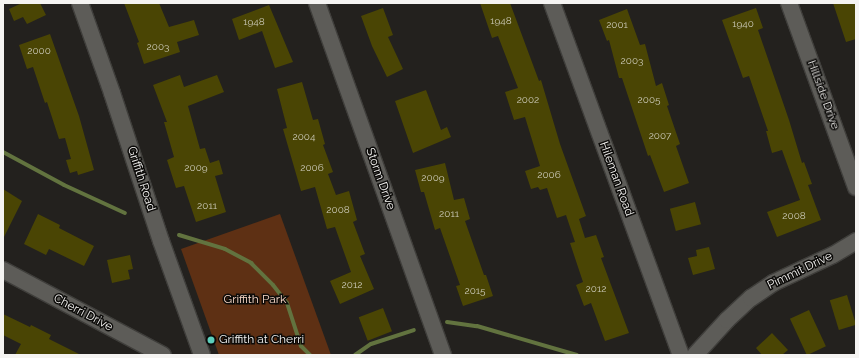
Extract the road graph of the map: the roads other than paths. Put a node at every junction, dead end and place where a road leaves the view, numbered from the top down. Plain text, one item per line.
1 (80, 3) edge
2 (317, 3) edge
3 (552, 3) edge
4 (789, 3) edge
5 (856, 187) edge
6 (856, 241) edge
7 (3, 270) edge
8 (163, 355) edge
9 (202, 355) edge
10 (443, 355) edge
11 (681, 355) edge
12 (695, 355) edge

1 - 9 street, Griffith Road
2 - 10 street, Storm Drive
3 - 11 street, Hileman Road
4 - 5 street, Hillside Drive
6 - 12 street, Pimmit Drive
7 - 8 street, Cherri Drive

